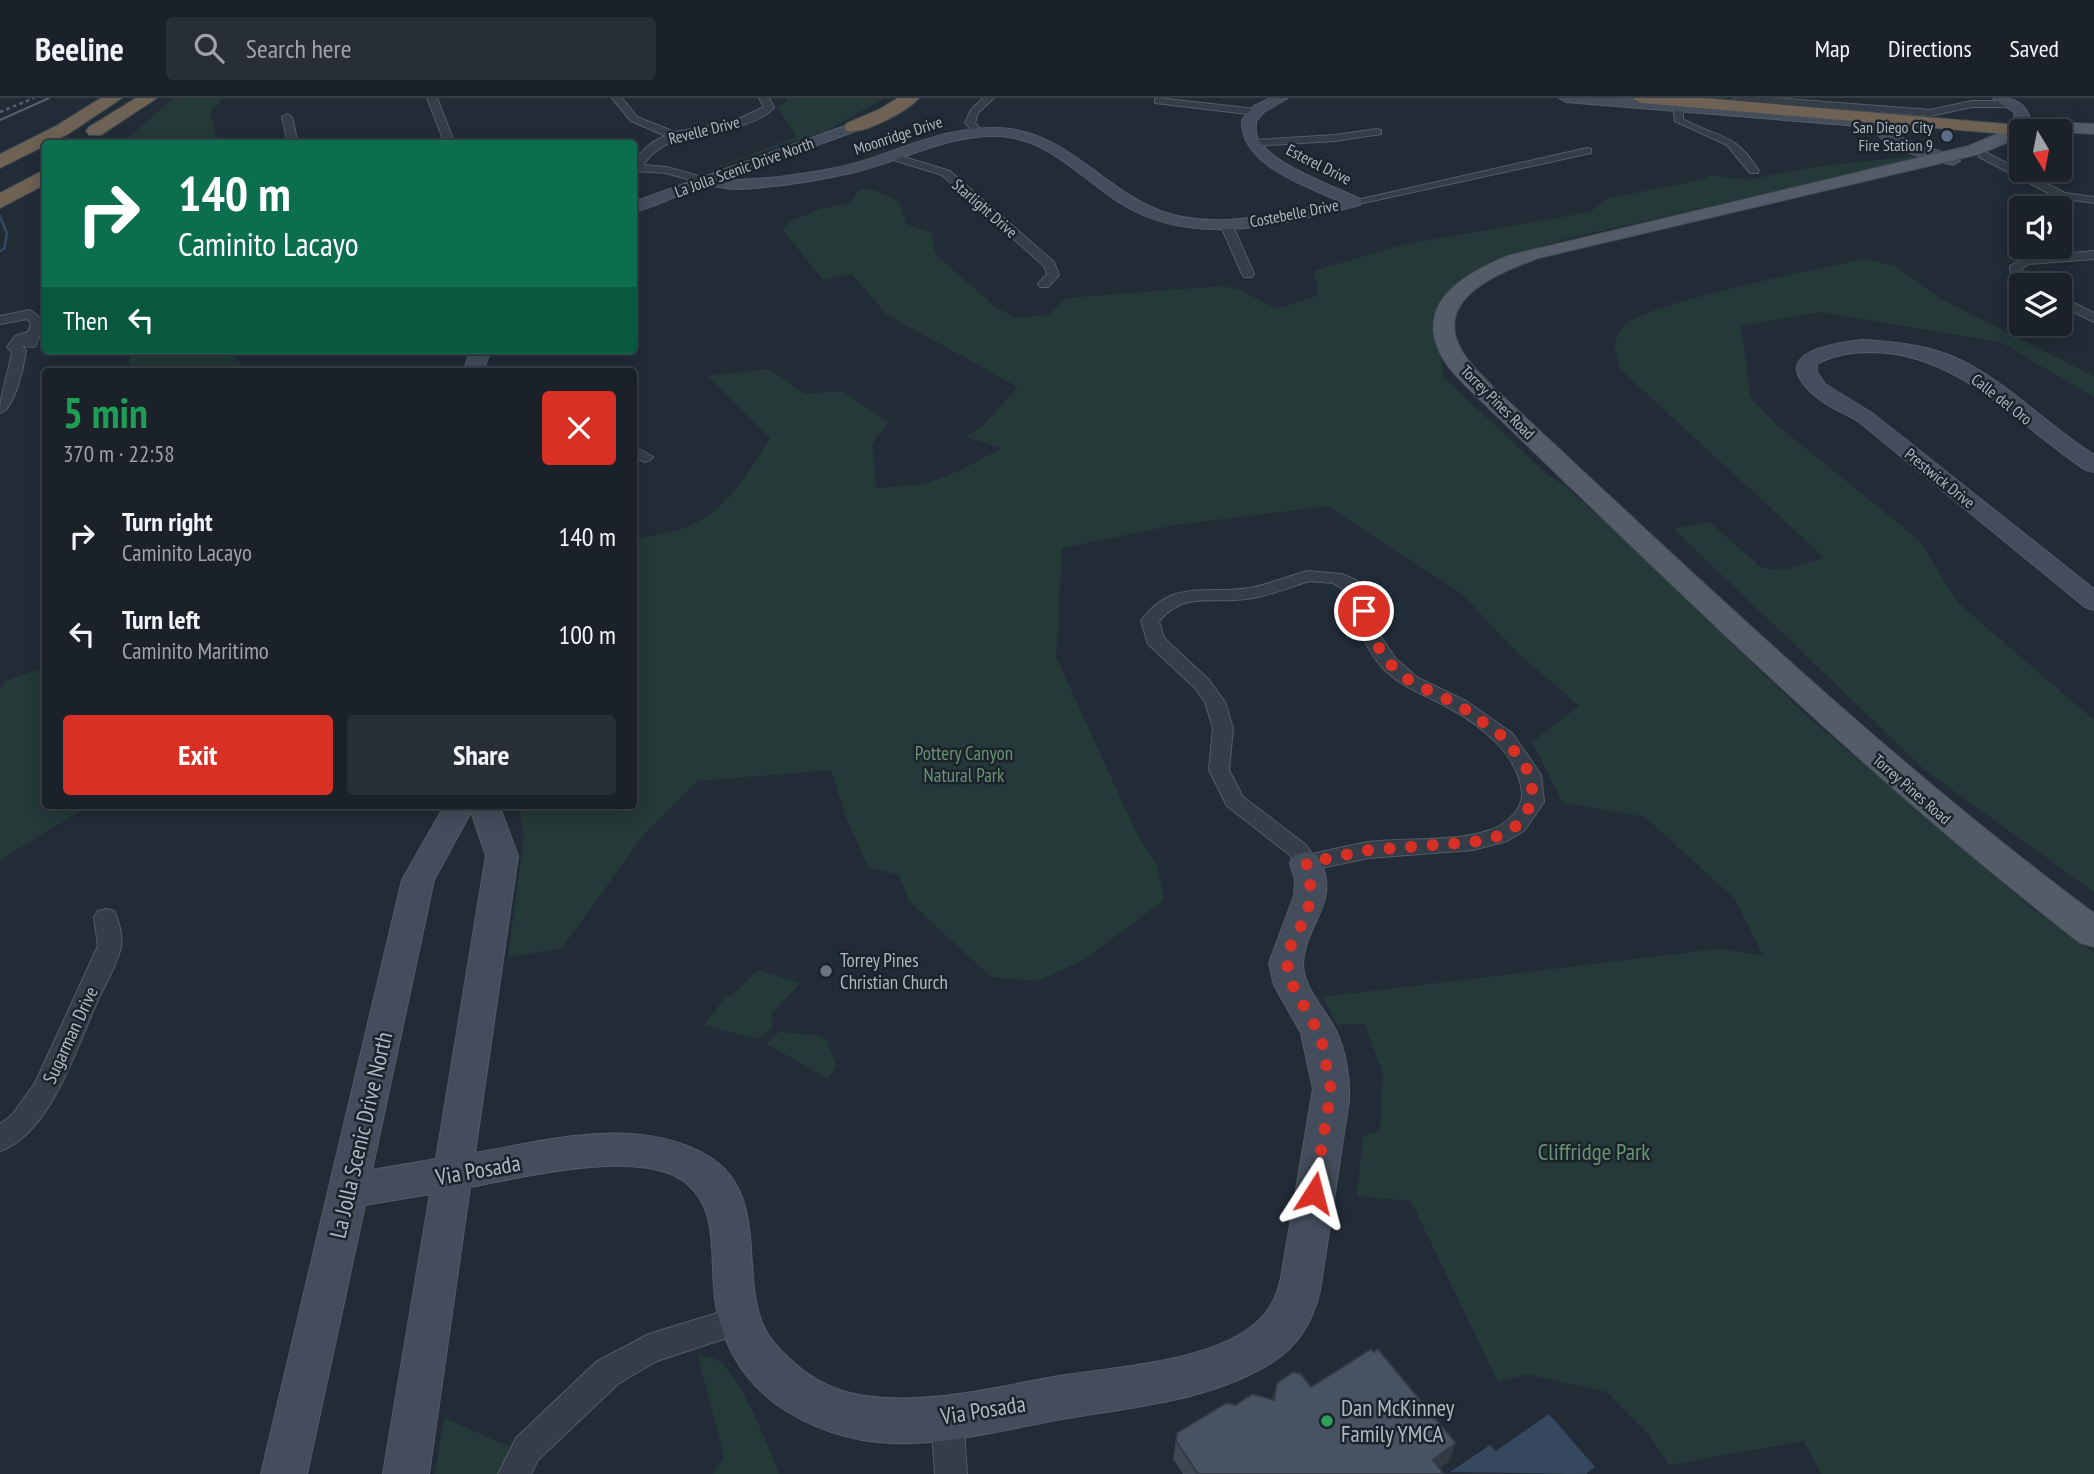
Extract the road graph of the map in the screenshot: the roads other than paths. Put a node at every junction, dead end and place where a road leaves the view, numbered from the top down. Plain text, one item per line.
1 (95, 98) edge
2 (113, 98) edge
3 (432, 98) edge
4 (617, 98) edge
5 (764, 98) edge
6 (897, 98) edge
7 (910, 98) edge
8 (989, 98) edge
9 (1281, 98) edge
10 (1566, 98) edge
11 (1641, 98) edge
12 (1738, 98) edge
13 (1158, 101) dead end
14 (2006, 101) edge
15 (1684, 102) edge
16 (142, 103) edge
17 (1862, 108) junction
18 (1256, 111) junction
19 (1823, 113) junction
20 (287, 117) dead end
21 (2024, 119) edge
22 (853, 127) junction
23 (2094, 129) edge
24 (1377, 131) dead end
25 (2072, 131) edge
26 (978, 132) junction
27 (2009, 132) edge
28 (2009, 133) edge
29 (2072, 134) edge
30 (2094, 135) edge
31 (676, 136) junction
32 (2009, 139) edge
33 (42, 140) edge
34 (43, 140) edge
35 (78, 140) edge
36 (100, 140) edge
37 (292, 140) edge
38 (448, 140) edge
39 (2094, 142) edge
40 (1254, 143) junction
41 (2072, 144) edge
42 (2009, 145) edge
43 (0, 146) edge
44 (1587, 151) dead end
45 (1983, 155) junction
46 (891, 156) junction
47 (42, 159) edge
48 (1947, 159) junction
49 (0, 162) edge
50 (637, 164) edge
51 (637, 168) edge
52 (1754, 171) dead end
53 (42, 178) edge
54 (0, 179) edge
55 (705, 181) junction
56 (2094, 200) edge
57 (0, 202) edge
58 (1354, 202) junction
59 (637, 206) edge
60 (1226, 224) junction
61 (2094, 255) edge
62 (2016, 273) edge
63 (1248, 274) dead end
64 (1044, 284) dead end
65 (2072, 306) edge
66 (2094, 317) edge
67 (0, 320) edge
68 (1818, 353) joint
69 (0, 409) edge
70 (2094, 465) edge
71 (2094, 602) edge
72 (458, 809) edge
73 (485, 809) edge
74 (1306, 863) junction
75 (2094, 913) edge
76 (106, 917) dead end
77 (2094, 933) edge
78 (0, 1140) edge
79 (454, 1173) junction
80 (349, 1190) junction
81 (740, 1320) junction
82 (947, 1416) junction
83 (284, 1474) edge
84 (406, 1474) edge
85 (514, 1474) edge
86 (951, 1474) edge

1 - 43 highway
2 - 34 highway
3 - 38 street
4 - 31 street
5 - 31 street, Revelle Drive
6 - 22 highway
7 - 22 highway
8 - 26 street
9 - 18 street
10 - 15 street
11 - 28 highway
12 - 17 street
13 - 18 street
14 - 17 street
14 - 21 street
15 - 19 highway
15 - 52 street
16 - 35 highway
16 - 36 highway
17 - 19 highway
18 - 40 street
19 - 27 highway
19 - 48 street
20 - 37 street
22 - 55 street, La Jolla Scenic Drive North
23 - 25 main road, Torrey Pines Road
24 - 40 street
26 - 46 street, Moonridge Drive
26 - 60 street, Costebelle Drive
29 - 30 main road
31 - 50 street, Revelle Drive
32 - 48 main road, Torrey Pines Road
33 - 49 highway
39 - 41 main road
40 - 58 street, Esterel Drive
42 - 45 main road, Torrey Pines Road
44 - 58 street, Costebelle Drive
45 - 48 main road, Torrey Pines Road
45 - 56 street
46 - 55 street, Moonridge Drive
46 - 64 street, Starlight Drive
47 - 54 highway
48 - 75 main road, Torrey Pines Road
48 - 77 main road, Torrey Pines Road
51 - 55 street
53 - 57 highway
55 - 59 street, La Jolla Scenic Drive North
58 - 60 street, Costebelle Drive
60 - 63 street
61 - 62 street
65 - 66 street
67 - 69 street
68 - 70 street, Calle del Oro
68 - 71 street, Prestwick Drive
72 - 80 street, La Jolla Scenic Drive North
73 - 79 street
74 - 74 street
74 - 82 street, Via Posada
76 - 78 street, Sugarman Drive
79 - 80 street, Via Posada
79 - 81 street, Via Posada
79 - 84 street
80 - 83 street, La Jolla Scenic Drive North
81 - 82 street, Via Posada
81 - 85 street
82 - 86 street

